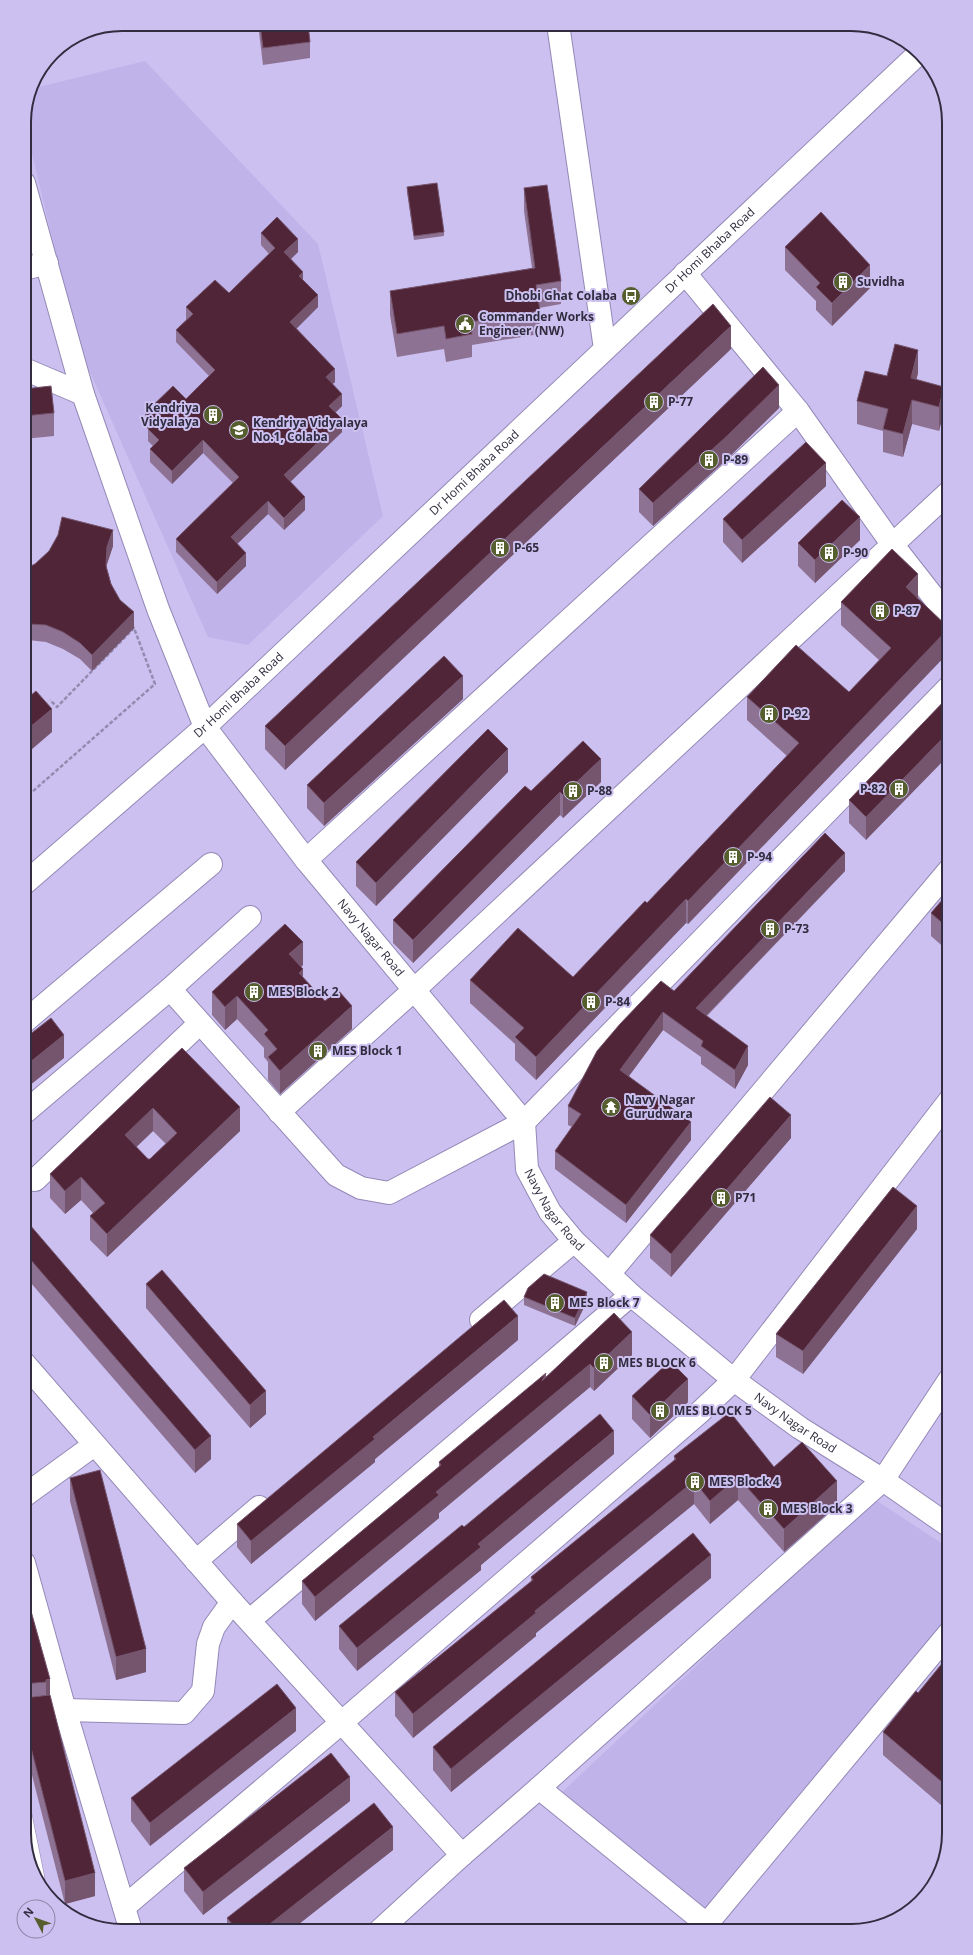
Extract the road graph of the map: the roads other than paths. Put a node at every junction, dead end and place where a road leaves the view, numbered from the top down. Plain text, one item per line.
1 (559, 31) edge
2 (914, 57) edge
3 (31, 207) edge
4 (47, 263) junction
5 (31, 267) edge
6 (685, 273) junction
7 (605, 349) junction
8 (31, 372) edge
9 (83, 394) junction
10 (39, 398) edge
11 (798, 411) junction
12 (942, 498) edge
13 (892, 544) junction
14 (942, 608) edge
15 (942, 694) edge
16 (205, 727) junction
17 (306, 860) junction
18 (211, 864) dead end
19 (31, 878) edge
20 (942, 878) edge
21 (250, 917) dead end
22 (170, 989) junction
23 (414, 990) junction
24 (31, 1016) edge
25 (200, 1023) junction
26 (31, 1107) edge
27 (942, 1110) edge
28 (279, 1112) junction
29 (524, 1122) junction
30 (35, 1180) dead end
31 (574, 1241) junction
32 (609, 1274) junction
33 (631, 1295) junction
34 (465, 1334) edge
35 (31, 1371) edge
36 (734, 1380) junction
37 (942, 1391) edge
38 (94, 1445) junction
39 (883, 1480) junction
40 (31, 1491) edge
41 (276, 1494) edge
42 (942, 1521) edge
43 (196, 1560) junction
44 (31, 1593) edge
45 (232, 1602) junction
46 (250, 1620) junction
47 (942, 1642) edge
48 (58, 1711) junction
49 (341, 1723) junction
50 (539, 1788) junction
51 (31, 1839) edge
52 (462, 1855) junction
53 (35, 1859) edge
54 (124, 1907) junction
55 (129, 1924) edge
56 (387, 1924) edge
57 (705, 1924) edge
58 (713, 1924) edge

1 - 7 street
2 - 6 street, Dr Homi Bhaba Road
3 - 4 street, Navy Nagar Road
4 - 5 street
4 - 9 street, Navy Nagar Road
6 - 7 street, Dr Homi Bhaba Road
6 - 11 street
7 - 16 street, Dr Homi Bhaba Road
8 - 9 street
9 - 10 street
9 - 16 street, Navy Nagar Road
11 - 13 street
11 - 17 street
12 - 13 street
13 - 14 street
13 - 23 street
15 - 29 street
16 - 17 street, Navy Nagar Road
16 - 19 street, Dr Homi Bhaba Road
17 - 23 street, Navy Nagar Road
18 - 24 street
20 - 32 street
21 - 22 street
22 - 25 street
22 - 26 street
23 - 28 street
23 - 29 street, Navy Nagar Road
25 - 28 street
25 - 30 street
27 - 36 street
28 - 29 street
29 - 31 street, Navy Nagar Road
31 - 32 street, Navy Nagar Road
31 - 34 street
32 - 33 street, Navy Nagar Road
33 - 36 street, Navy Nagar Road
33 - 46 street
35 - 38 street
36 - 39 street, Navy Nagar Road
36 - 49 street
37 - 39 street
38 - 40 street
38 - 43 street
39 - 42 street, Navy Nagar Road
39 - 50 street
41 - 43 street
43 - 45 street
44 - 48 street
45 - 46 street
45 - 48 street
46 - 49 street
47 - 58 street
48 - 54 street
49 - 52 street
49 - 54 street
50 - 52 street
50 - 57 street
51 - 53 lane
52 - 56 street
54 - 55 street

